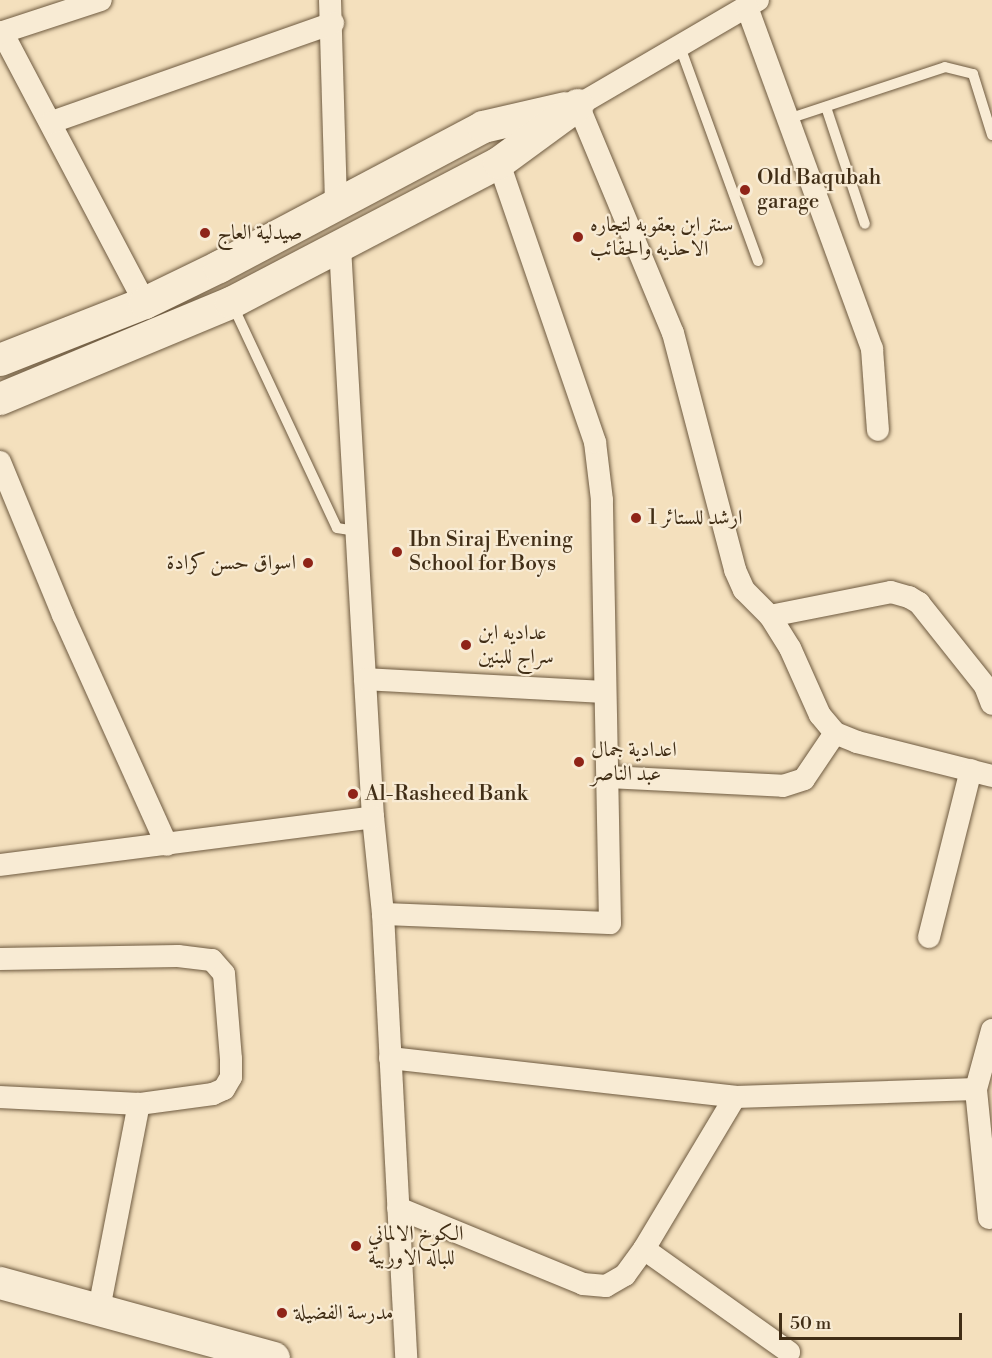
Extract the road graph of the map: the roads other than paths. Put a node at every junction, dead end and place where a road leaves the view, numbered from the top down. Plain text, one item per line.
1 (101, 0) edge
2 (330, 0) edge
3 (752, 4) edge
4 (333, 23) junction
5 (1, 32) edge
6 (679, 44) junction
7 (578, 105) junction
8 (826, 106) junction
9 (788, 119) junction
10 (52, 122) junction
11 (992, 135) edge
12 (499, 163) junction
13 (336, 207) junction
14 (865, 224) dead end
15 (340, 247) junction
16 (758, 261) dead end
17 (145, 303) junction
18 (231, 303) junction
19 (0, 360) edge
20 (0, 399) edge
21 (878, 430) dead end
22 (0, 462) edge
23 (357, 531) junction
24 (770, 616) junction
25 (365, 679) junction
26 (603, 692) junction
27 (992, 704) edge
28 (835, 733) junction
29 (981, 773) edge
30 (608, 777) junction
31 (373, 817) junction
32 (167, 845) junction
33 (0, 865) edge
34 (383, 914) junction
35 (929, 937) dead end
36 (0, 959) edge
37 (992, 1030) edge
38 (390, 1058) junction
39 (976, 1089) junction
40 (0, 1097) edge
41 (735, 1097) junction
42 (139, 1104) junction
43 (398, 1209) junction
44 (989, 1218) dead end
45 (644, 1249) junction
46 (0, 1283) edge
47 (99, 1308) junction
48 (215, 1350) edge
49 (789, 1352) dead end
50 (274, 1358) edge
51 (406, 1358) edge

1 - 5 street
2 - 4 street
3 - 6 street
3 - 9 street
4 - 10 street
4 - 13 street
5 - 10 street
6 - 7 street
6 - 16 lane
7 - 12 street
7 - 13 street
7 - 24 street
8 - 9 lane
8 - 11 lane
8 - 14 lane
9 - 21 street
10 - 17 street
12 - 15 street
12 - 26 street
13 - 17 street
15 - 18 street
15 - 23 street
17 - 19 street
18 - 20 street
18 - 23 lane
22 - 32 street
23 - 25 street
24 - 27 street
24 - 28 street
25 - 26 street
25 - 31 street
26 - 30 street
28 - 29 street
28 - 30 street
29 - 35 street
30 - 34 street
31 - 32 street
31 - 34 street
32 - 33 street
34 - 38 street
36 - 42 street
37 - 39 street
38 - 41 street
38 - 43 street
39 - 41 street
39 - 44 street
40 - 42 street
41 - 45 street
42 - 47 street
43 - 45 street
43 - 51 street
45 - 49 street
46 - 47 street
47 - 48 street
48 - 50 street

